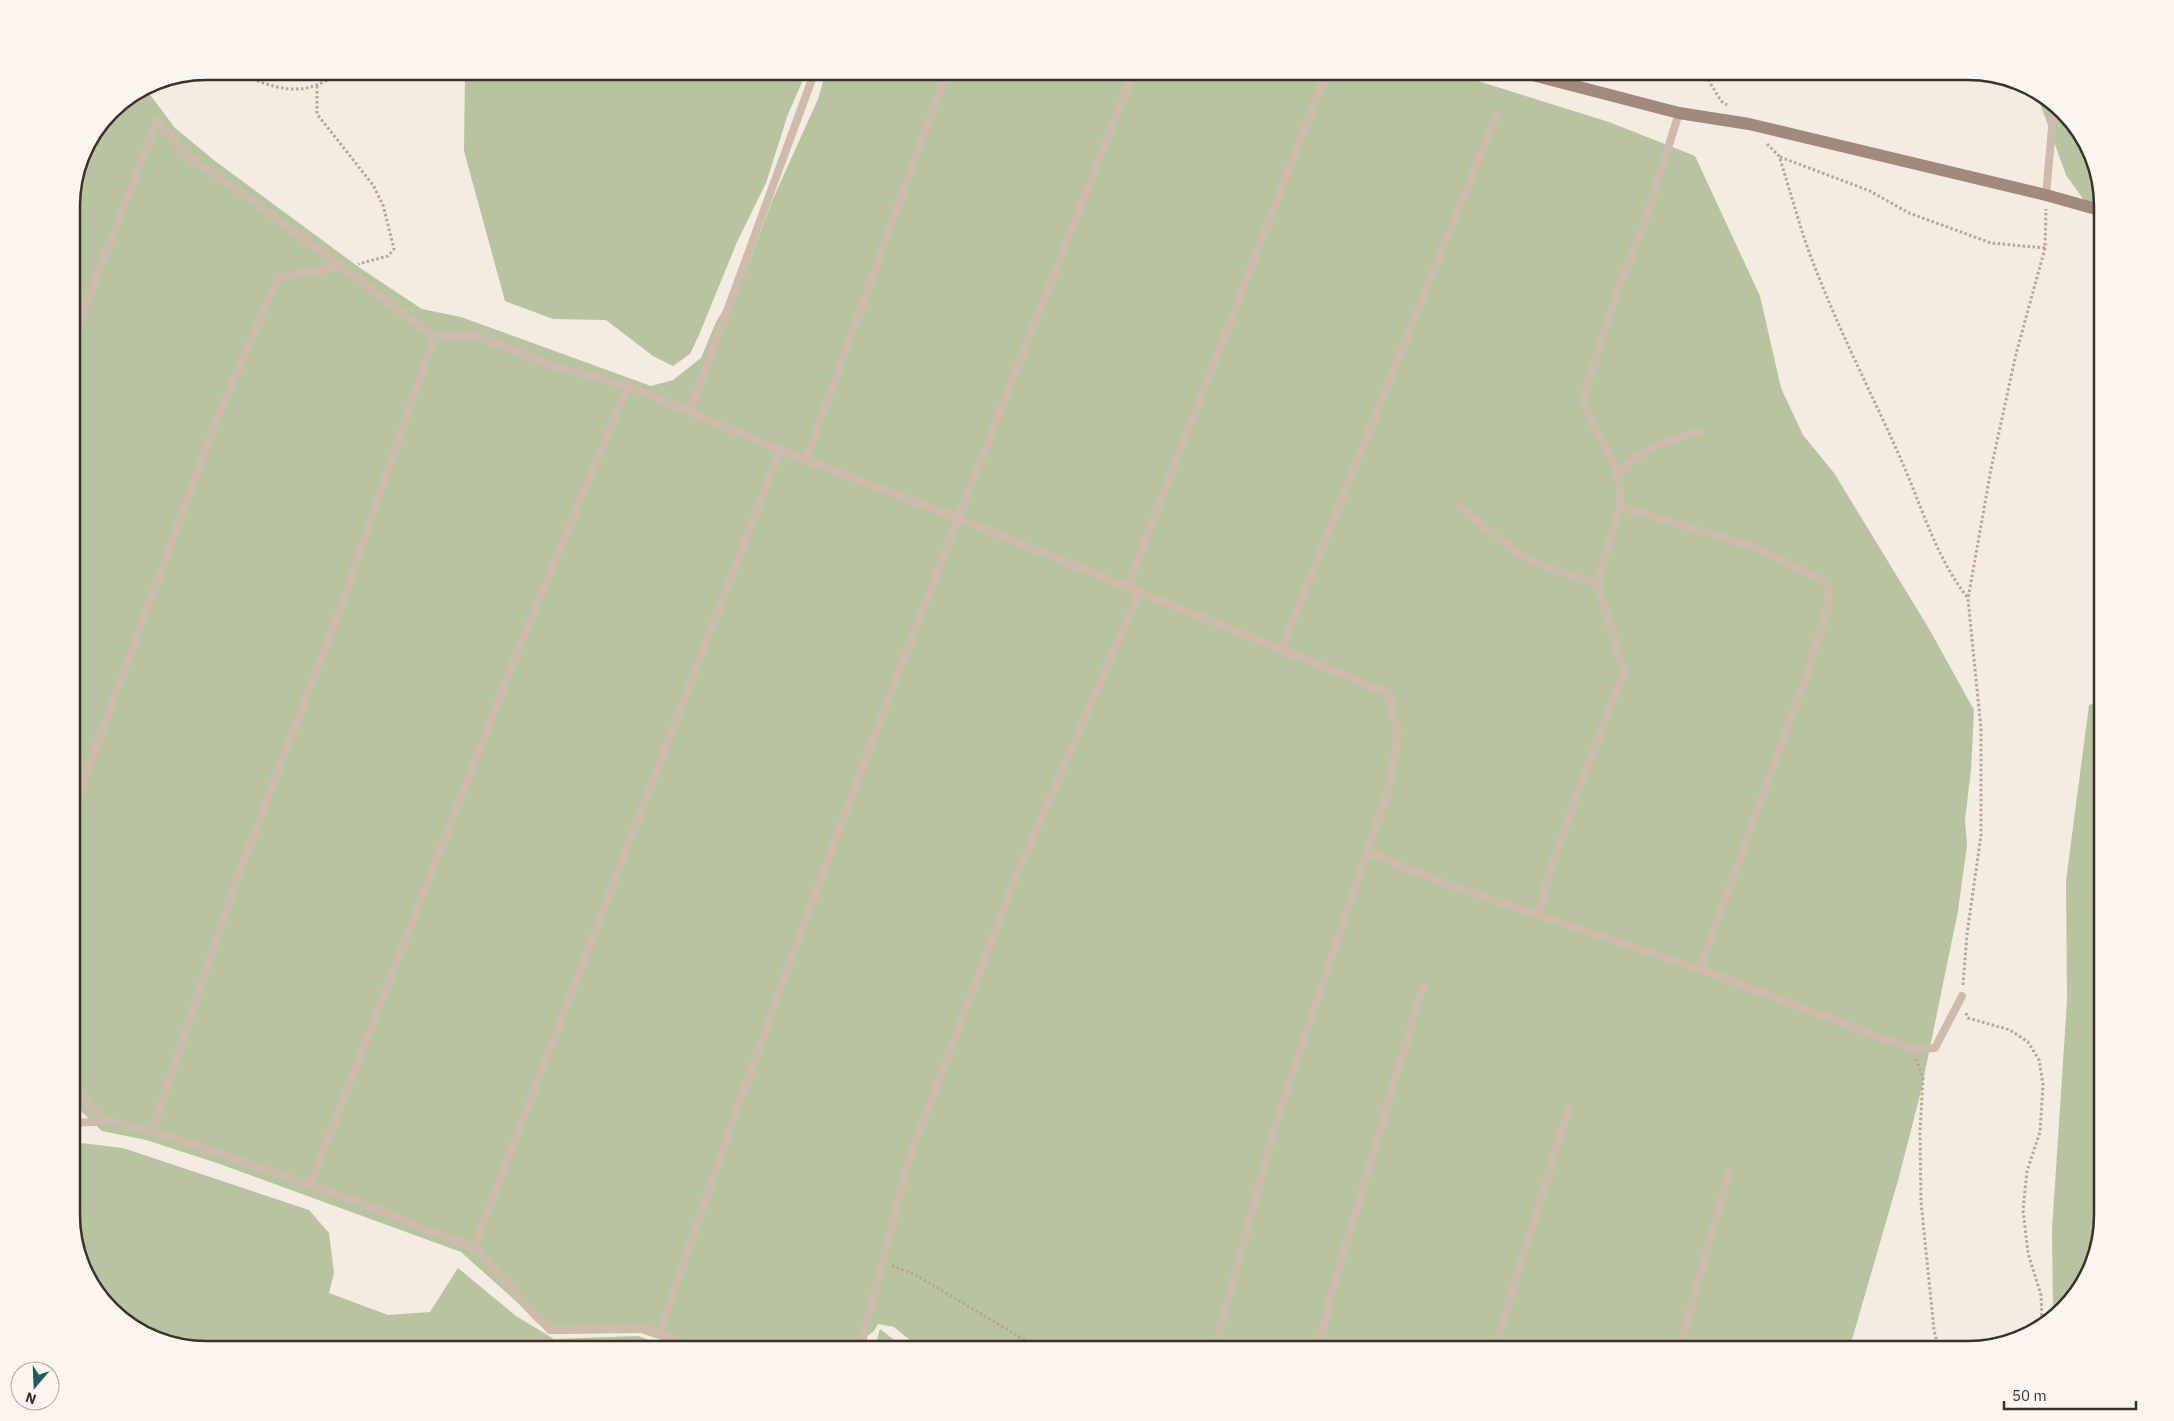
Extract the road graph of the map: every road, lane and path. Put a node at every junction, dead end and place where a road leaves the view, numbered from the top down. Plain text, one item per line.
1 (255, 80) edge
2 (326, 80) edge
3 (812, 80) edge
4 (944, 80) edge
5 (1130, 80) edge
6 (1325, 80) edge
7 (1553, 80) edge
8 (1709, 80) edge
9 (316, 86) junction
10 (1728, 106) dead end
11 (1679, 112) junction
12 (1497, 114) dead end
13 (2054, 114) edge
14 (2057, 117) edge
15 (2054, 120) junction
16 (1749, 124) junction
17 (1779, 156) junction
18 (2046, 195) junction
19 (2094, 208) edge
20 (2045, 248) junction
21 (341, 266) junction
22 (80, 320) edge
23 (434, 338) junction
24 (628, 386) junction
25 (690, 412) junction
26 (1698, 432) dead end
27 (780, 450) junction
28 (806, 460) junction
29 (1618, 475) junction
30 (1459, 506) dead end
31 (1620, 507) junction
32 (958, 518) junction
33 (1597, 584) junction
34 (1127, 588) junction
35 (1139, 593) junction
36 (1968, 599) junction
37 (1281, 650) junction
38 (80, 792) edge
39 (1366, 852) junction
40 (1539, 915) junction
41 (1700, 969) junction
42 (1423, 986) dead end
43 (1962, 996) junction
44 (1912, 1049) junction
45 (80, 1094) edge
46 (1569, 1108) dead end
47 (104, 1122) junction
48 (80, 1123) edge
49 (152, 1132) junction
50 (1729, 1173) dead end
51 (310, 1185) junction
52 (474, 1247) junction
53 (882, 1262) junction
54 (2042, 1317) edge
55 (660, 1334) junction
56 (679, 1341) edge
57 (862, 1341) edge
58 (1027, 1341) edge
59 (1216, 1341) edge
60 (1320, 1341) edge
61 (1497, 1341) edge
62 (1682, 1341) edge
63 (1937, 1341) edge

1 - 9 path
2 - 9 path
3 - 25 lane
4 - 28 lane
5 - 32 lane
6 - 34 lane
7 - 11 street
8 - 10 path
9 - 21 path
11 - 16 street
11 - 29 lane
12 - 37 lane
13 - 15 lane
14 - 15 lane
15 - 18 lane
16 - 17 path
16 - 18 street
17 - 20 path
17 - 36 path
18 - 19 street
18 - 20 path
20 - 36 path
21 - 22 lane
21 - 23 lane
21 - 38 lane
23 - 24 lane
23 - 49 lane
24 - 25 lane
24 - 51 lane
25 - 27 lane
26 - 29 lane
27 - 28 lane
27 - 52 lane
28 - 32 lane
29 - 31 lane
30 - 33 lane
31 - 33 lane
31 - 41 lane
32 - 34 lane
32 - 55 lane
33 - 40 lane
34 - 35 lane
35 - 37 lane
35 - 53 lane
36 - 43 path
37 - 39 lane
39 - 40 lane
39 - 59 lane
40 - 41 lane
41 - 44 lane
42 - 60 lane
43 - 44 lane
43 - 54 path
44 - 63 path
45 - 47 lane
46 - 61 lane
47 - 48 lane
47 - 49 lane
49 - 51 lane
50 - 62 lane
51 - 52 lane
52 - 55 lane
53 - 57 lane
53 - 58 path
55 - 56 lane

